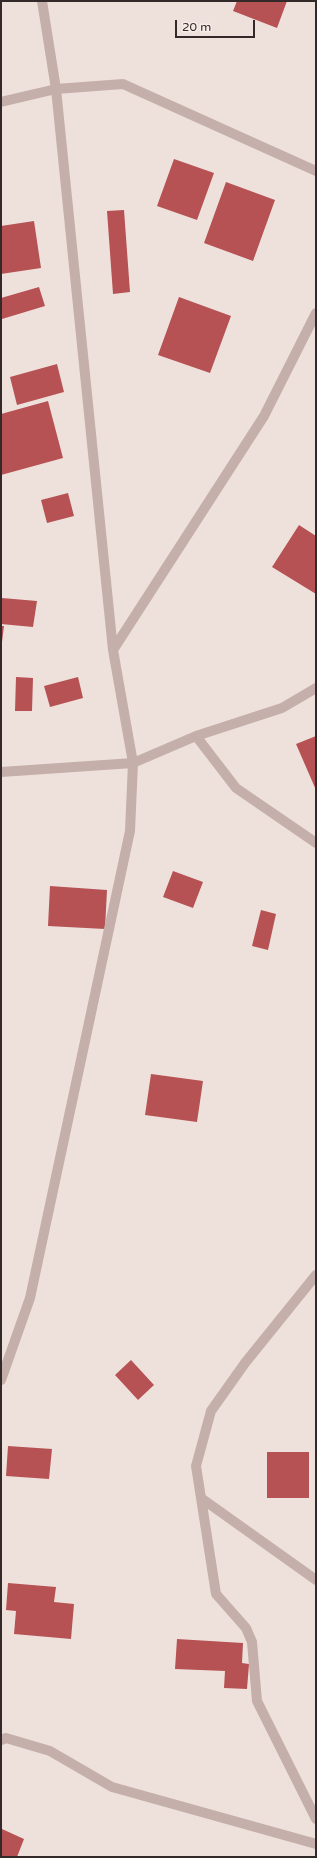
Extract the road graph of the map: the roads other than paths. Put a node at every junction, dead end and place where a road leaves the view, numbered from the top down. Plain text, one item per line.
1 (42, 1) edge
2 (56, 89) junction
3 (1, 102) edge
4 (316, 172) edge
5 (316, 313) edge
6 (112, 650) junction
7 (316, 688) edge
8 (196, 736) junction
9 (133, 763) junction
10 (1, 772) edge
11 (316, 843) edge
12 (316, 1275) edge
13 (1, 1380) edge
14 (201, 1498) junction
15 (316, 1580) edge
16 (1, 1740) edge
17 (316, 1820) edge
18 (316, 1844) edge

1 - 2 street
2 - 3 street
2 - 4 street
2 - 6 street
5 - 6 street
6 - 9 street
7 - 8 street
8 - 9 street
8 - 11 street
9 - 10 street
9 - 13 street
12 - 14 street
14 - 15 street
14 - 17 street
16 - 18 street

